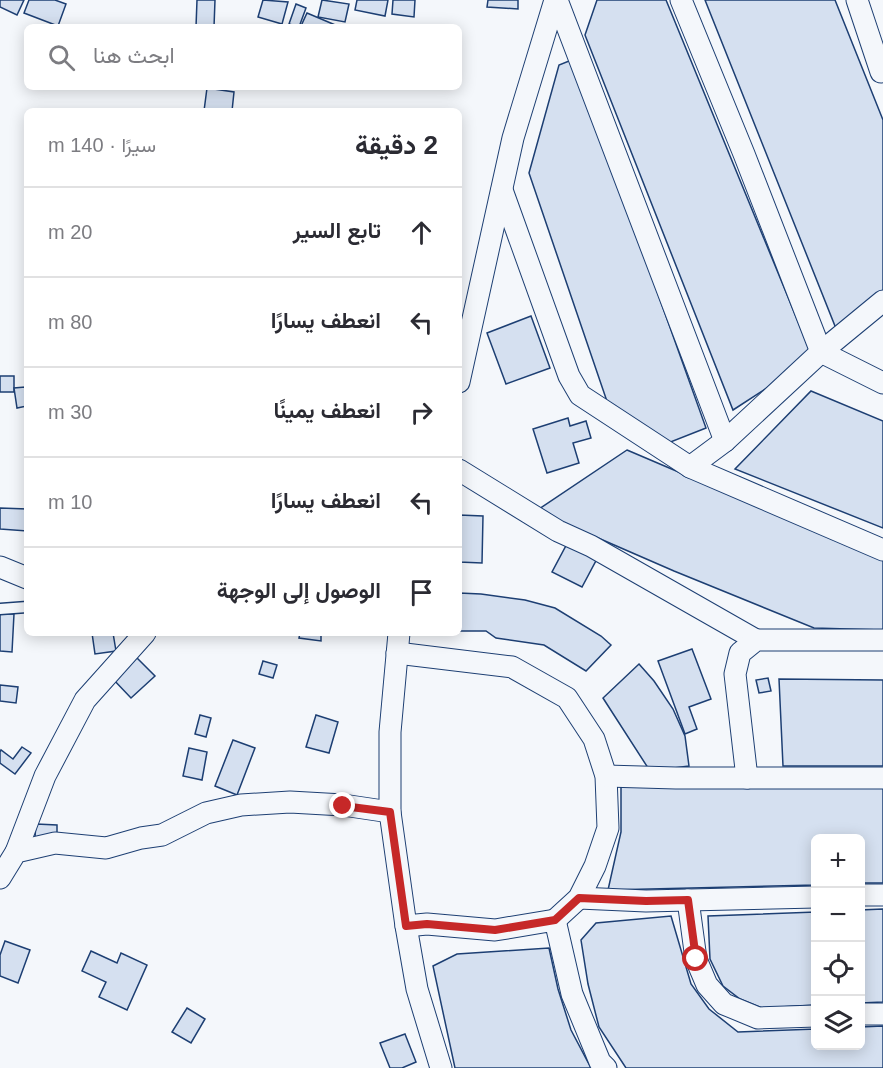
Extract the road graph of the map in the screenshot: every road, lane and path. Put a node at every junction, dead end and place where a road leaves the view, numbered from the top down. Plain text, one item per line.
1 (556, 0) edge
2 (681, 0) edge
3 (857, 0) edge
4 (882, 73) edge
5 (502, 190) junction
6 (883, 301) edge
7 (821, 352) junction
8 (462, 369) edge
9 (883, 383) edge
10 (724, 441) junction
11 (690, 467) junction
12 (462, 472) edge
13 (883, 550) edge
14 (0, 567) edge
15 (24, 577) edge
16 (24, 607) edge
17 (0, 609) edge
18 (142, 636) edge
19 (756, 640) junction
20 (883, 640) edge
21 (398, 643) edge
22 (606, 776) junction
23 (747, 778) junction
24 (883, 778) edge
25 (390, 812) junction
26 (16, 852) junction
27 (0, 878) edge
28 (883, 895) edge
29 (865, 896) edge
30 (811, 897) edge
31 (579, 898) junction
32 (688, 900) junction
33 (555, 920) junction
34 (406, 926) junction
35 (865, 1014) edge
36 (883, 1014) edge
37 (811, 1016) edge
38 (441, 1068) edge
39 (606, 1068) edge

1 - 5 street
1 - 10 street
2 - 7 street
3 - 4 street
5 - 8 street
5 - 11 street
6 - 7 street
7 - 9 street
7 - 10 street
10 - 11 street
11 - 13 street
12 - 19 street
14 - 15 street
16 - 17 lane
18 - 26 street
19 - 20 street
19 - 23 street
21 - 22 street
21 - 25 street
22 - 23 street
22 - 31 street
23 - 24 street
25 - 26 street
25 - 34 street
26 - 27 street
28 - 29 street
30 - 32 street
31 - 32 street
31 - 33 street
32 - 37 street
33 - 34 street
33 - 39 street
34 - 38 street
35 - 36 street

